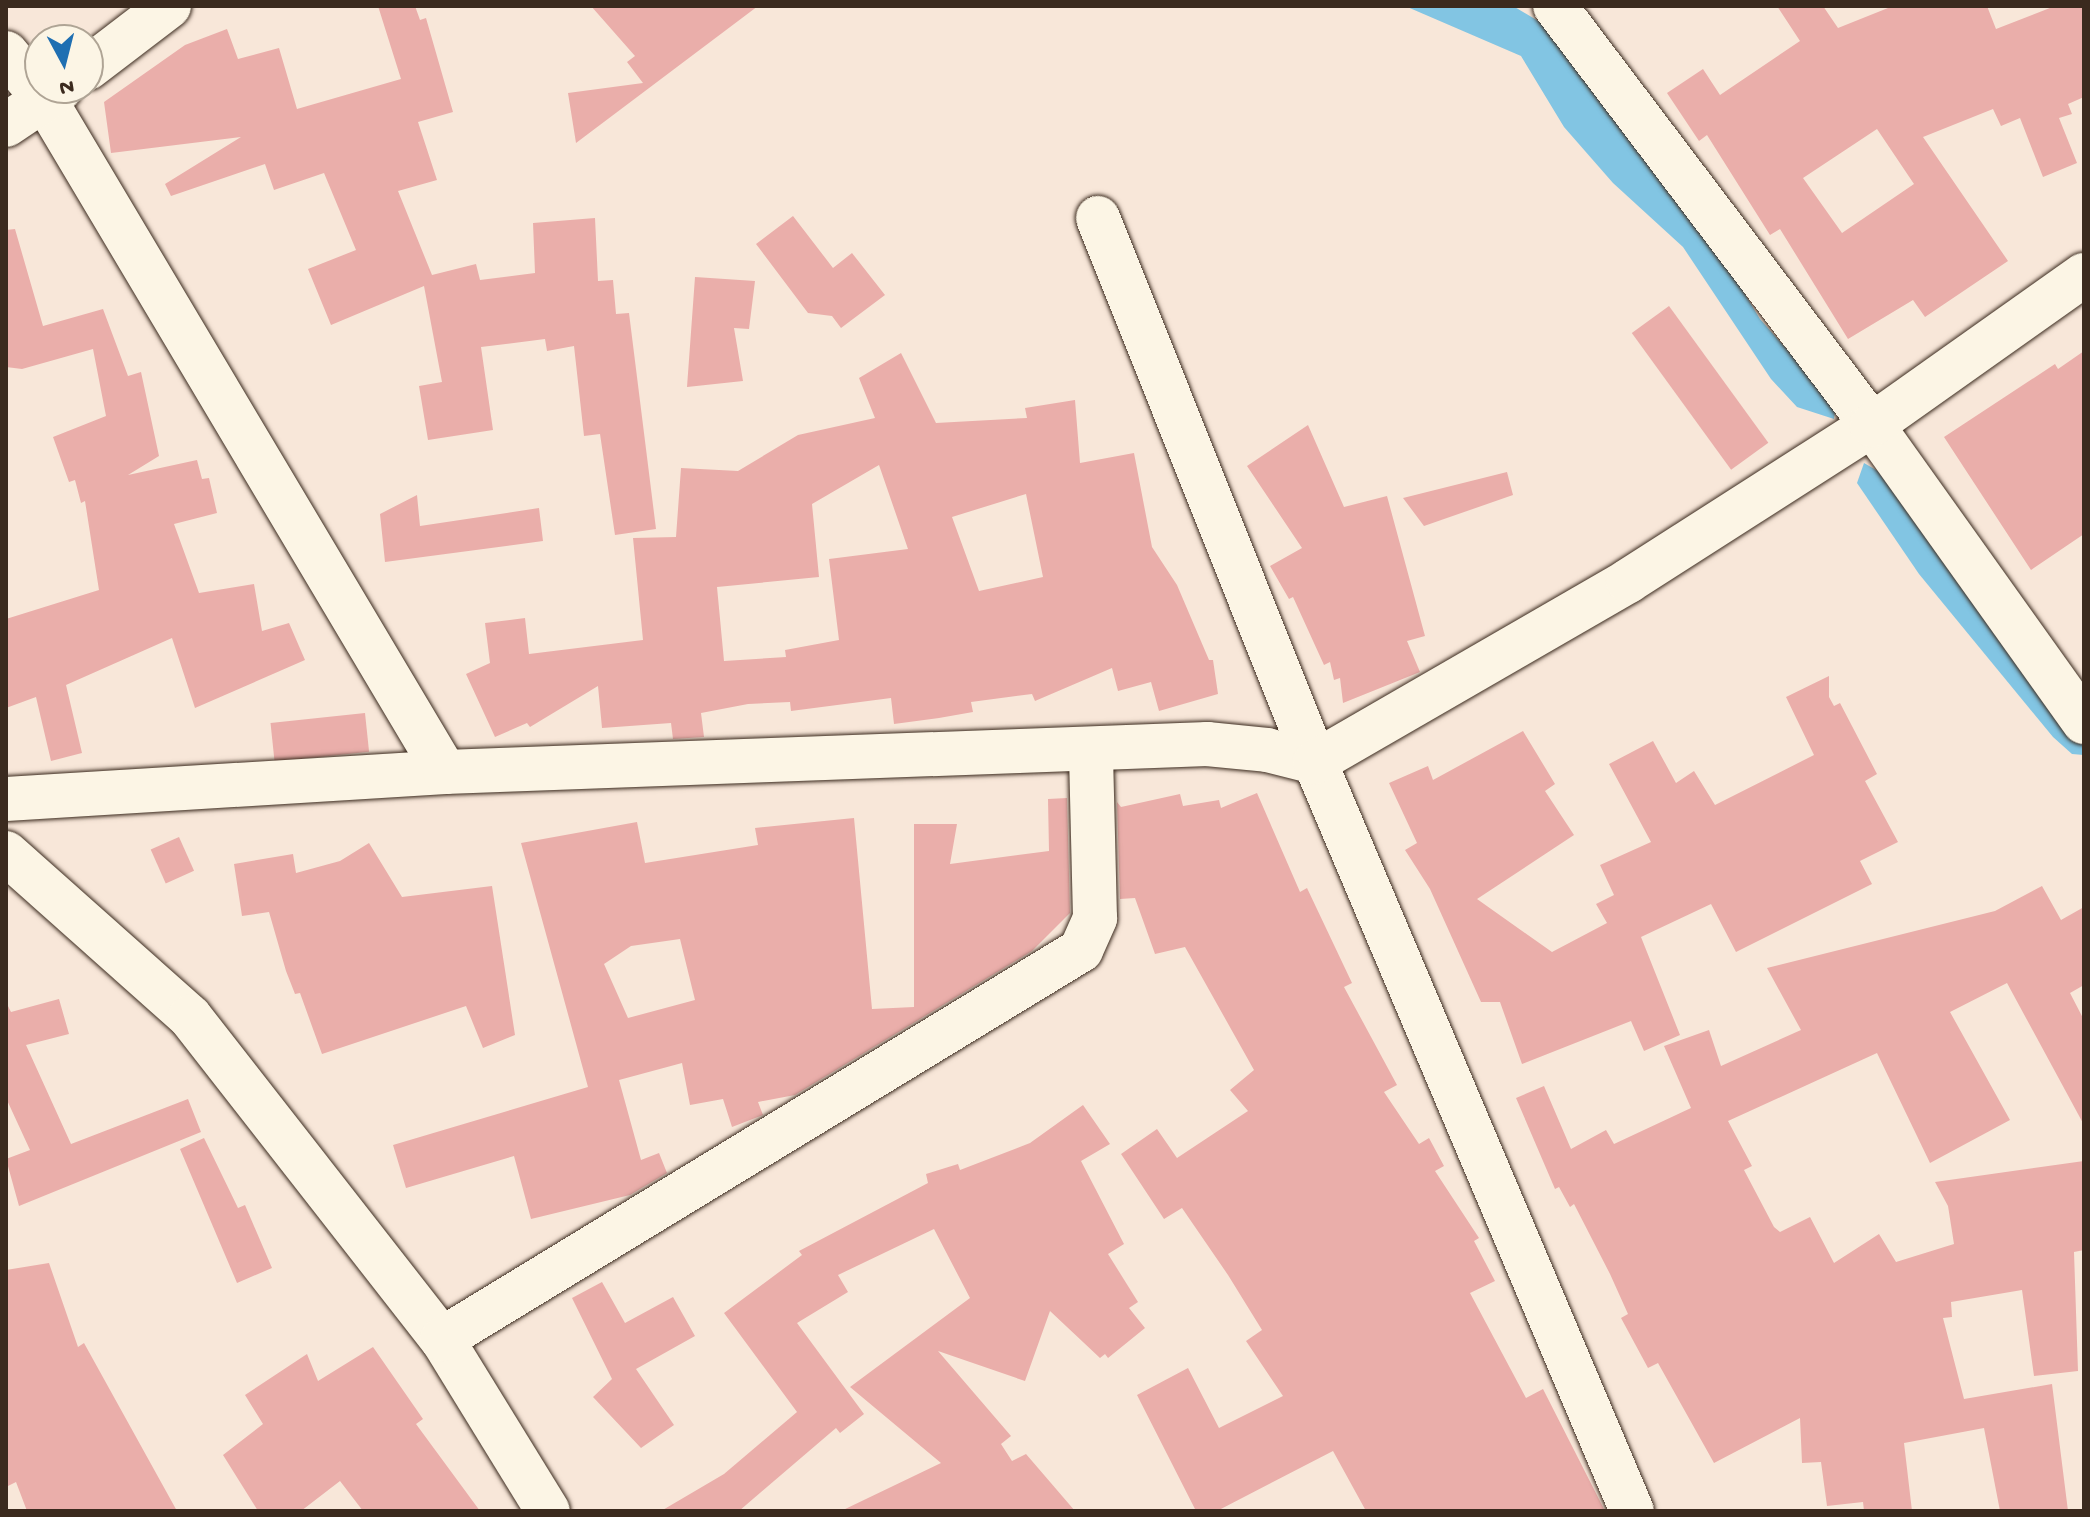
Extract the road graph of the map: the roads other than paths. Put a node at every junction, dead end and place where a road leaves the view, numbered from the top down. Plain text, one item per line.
1 (169, 6) edge
2 (1555, 6) edge
3 (6, 53) edge
4 (104, 56) edge
5 (24, 69) edge
6 (38, 104) edge
7 (59, 104) edge
8 (6, 125) edge
9 (1098, 218) dead end
10 (2084, 275) edge
11 (1872, 425) junction
12 (2084, 722) edge
13 (1091, 750) junction
14 (1315, 762) junction
15 (445, 772) junction
16 (6, 799) edge
17 (6, 853) edge
18 (442, 1339) junction
19 (548, 1511) edge
20 (1632, 1511) edge

1 - 4 street
2 - 11 street
3 - 5 street
6 - 8 street
7 - 15 street
9 - 14 street
10 - 11 street
11 - 12 street
11 - 14 street
13 - 14 street
13 - 15 street
13 - 18 street
14 - 20 street
15 - 16 street
17 - 18 street
18 - 19 street

